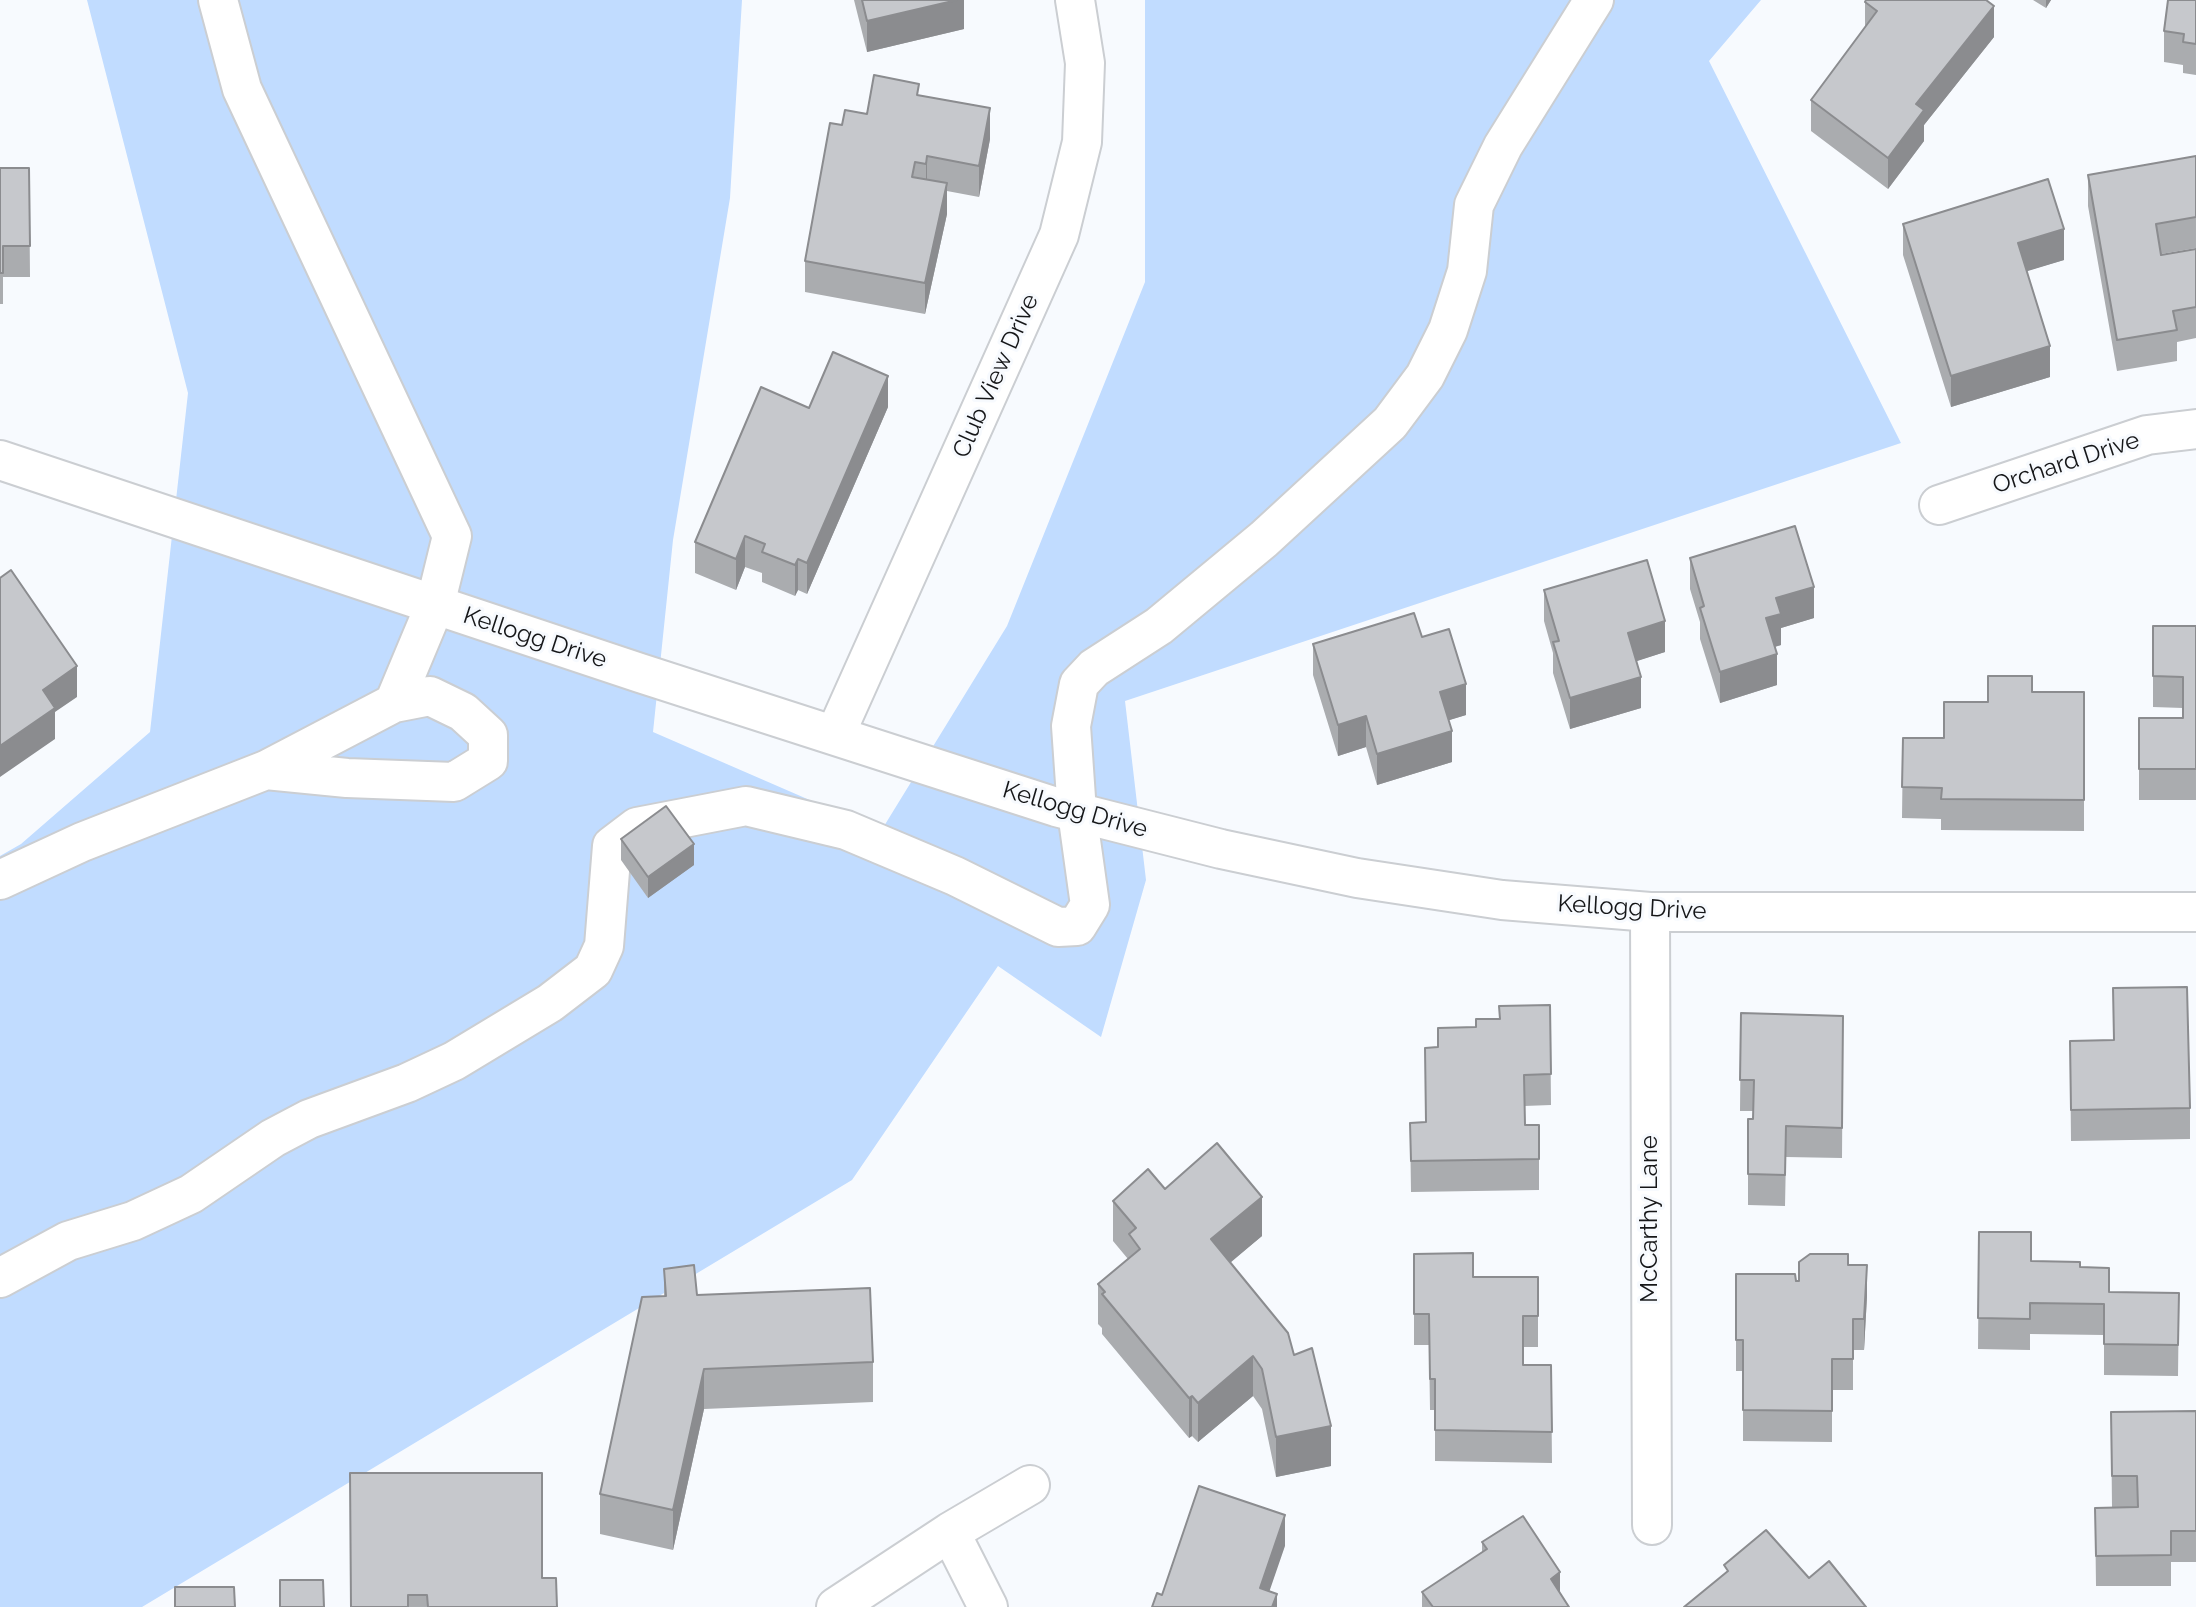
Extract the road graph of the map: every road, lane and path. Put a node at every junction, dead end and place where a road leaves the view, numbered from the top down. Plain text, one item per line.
1 (218, 0) edge
2 (1075, 0) edge
3 (1594, 0) edge
4 (2196, 429) edge
5 (0, 460) edge
6 (1939, 505) dead end
7 (435, 605) junction
8 (394, 703) junction
9 (835, 735) junction
10 (266, 770) junction
11 (1077, 812) junction
12 (0, 880) edge
13 (1650, 912) junction
14 (2196, 912) edge
15 (0, 1278) edge
16 (1030, 1485) dead end
17 (1652, 1525) dead end
18 (950, 1532) junction
19 (836, 1607) edge
20 (988, 1607) edge

1 - 7 main road
2 - 9 main road, Club View Drive
3 - 11 main road
4 - 6 main road, Orchard Drive
5 - 7 main road, Kellogg Drive
7 - 8 main road
7 - 9 main road, Kellogg Drive
8 - 10 main road
8 - 10 main road
9 - 11 main road, Kellogg Drive
10 - 12 main road
11 - 13 main road, Kellogg Drive
11 - 15 main road
13 - 14 main road, Kellogg Drive
13 - 17 main road, McCarthy Lane
16 - 18 main road
18 - 19 main road
18 - 20 main road

